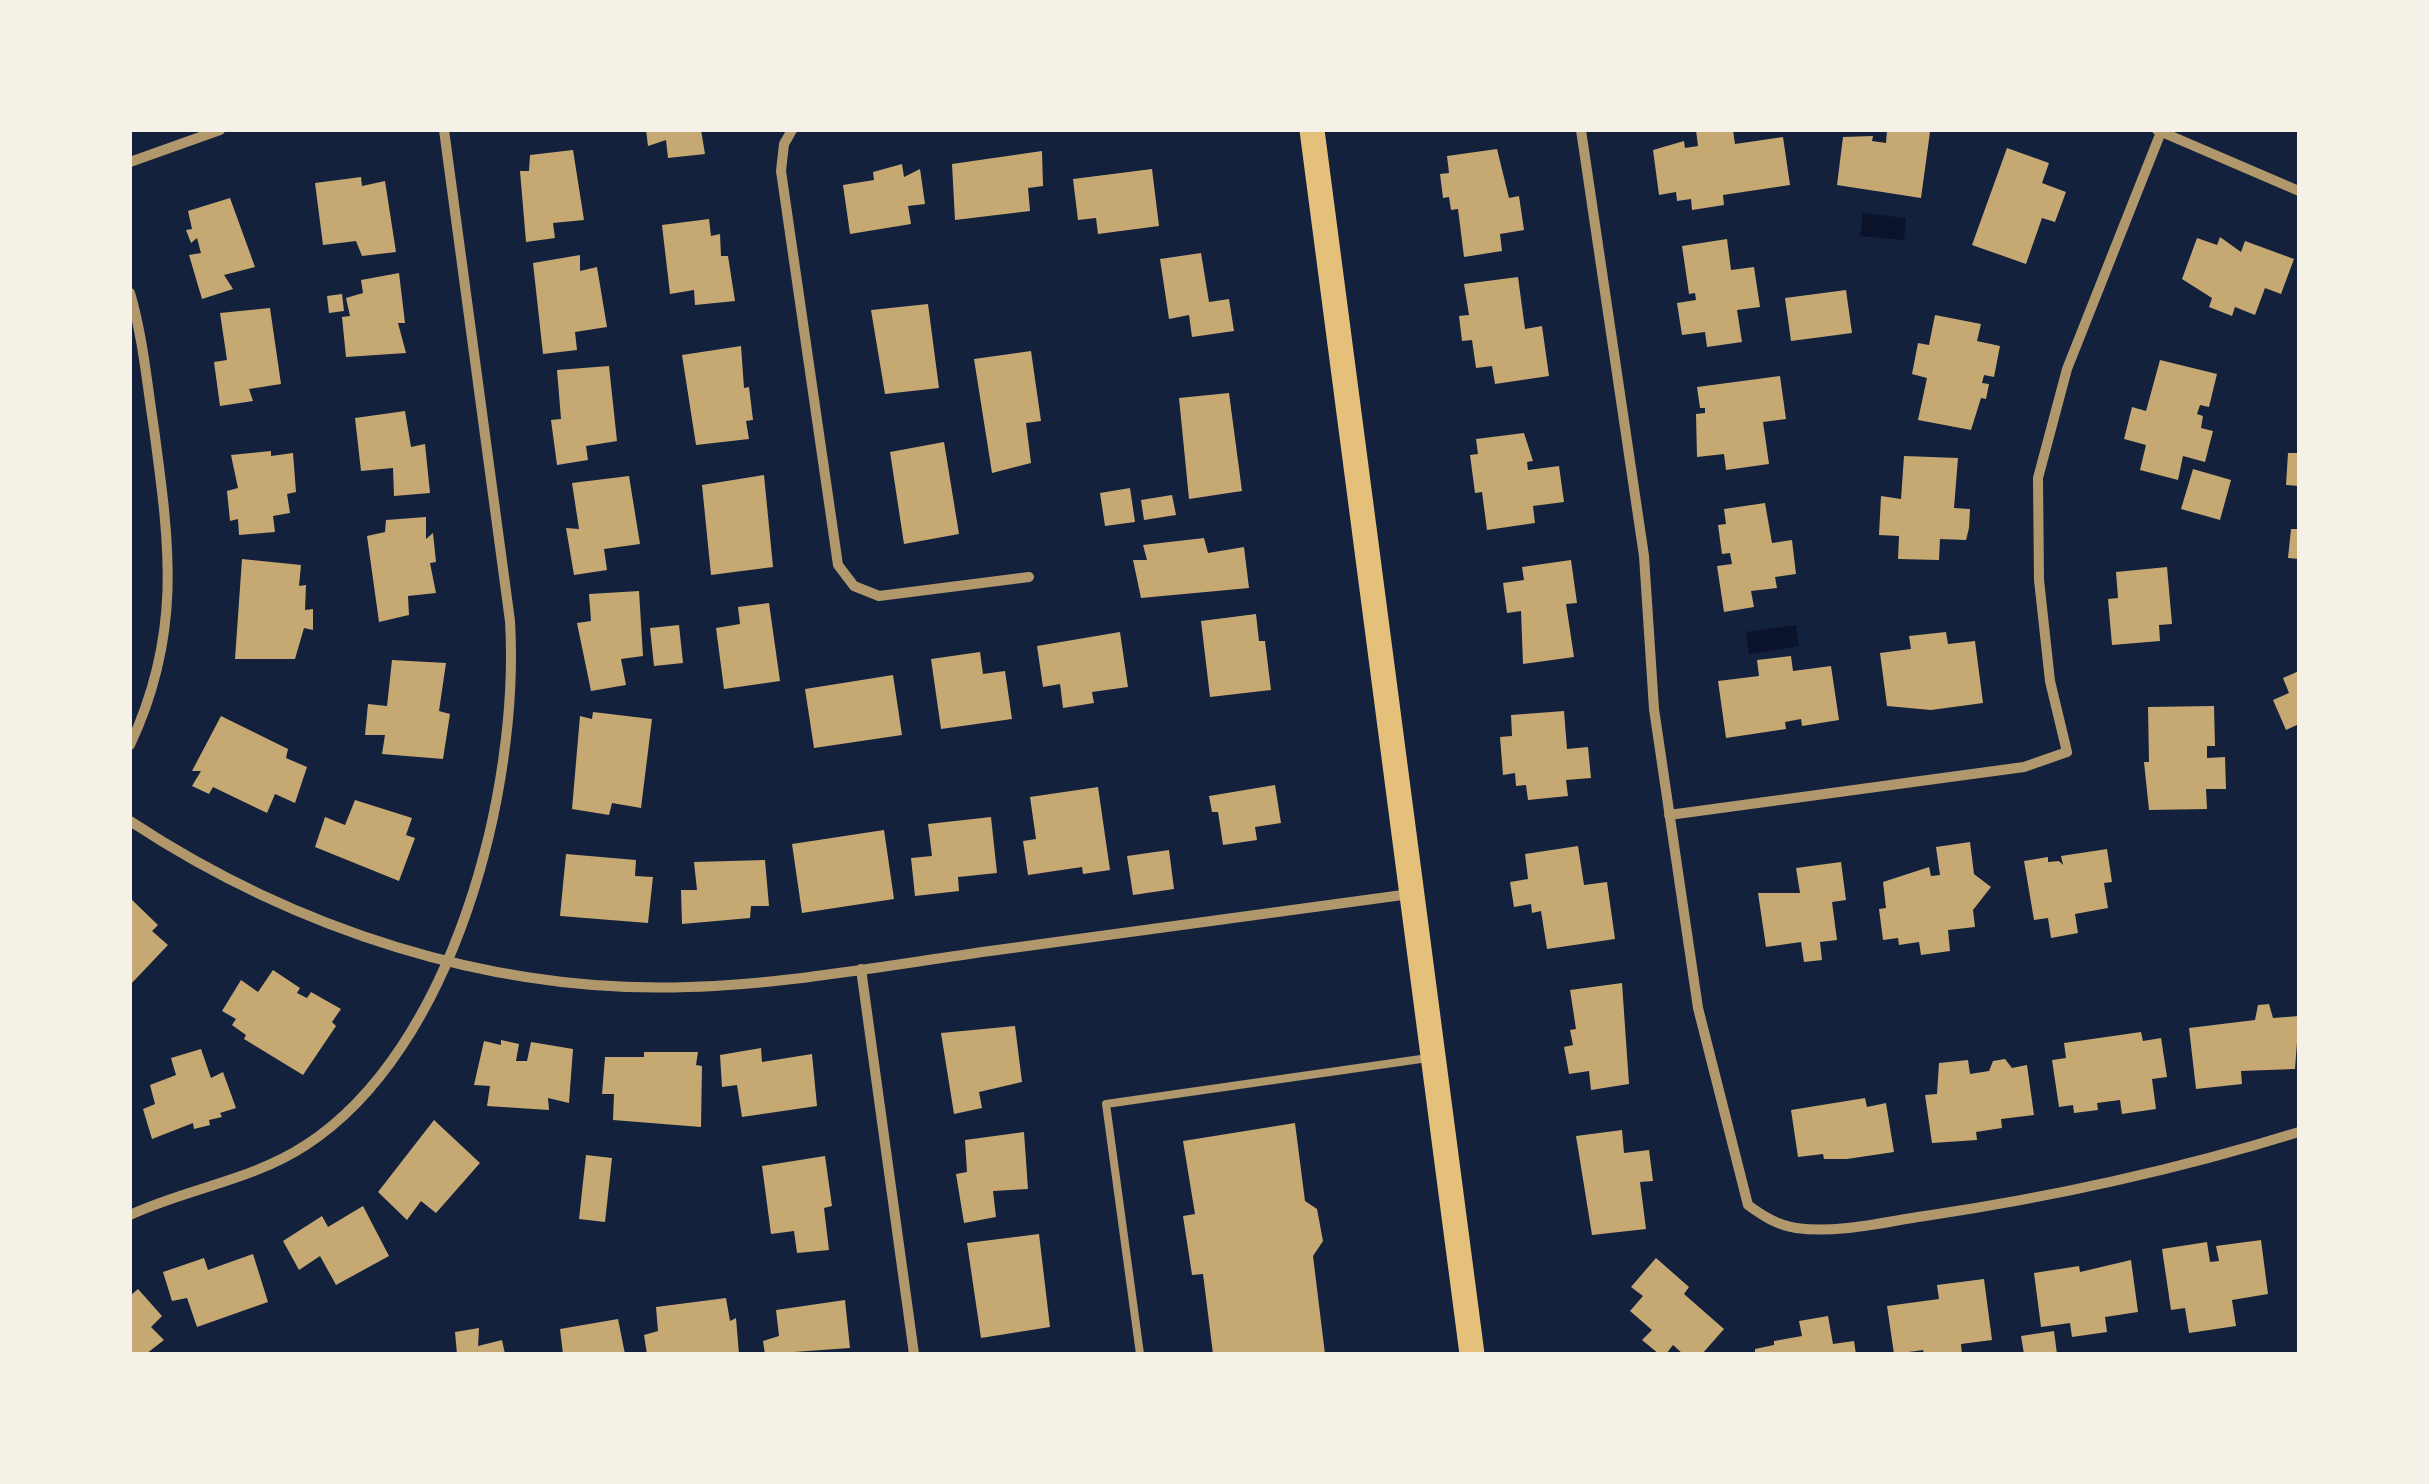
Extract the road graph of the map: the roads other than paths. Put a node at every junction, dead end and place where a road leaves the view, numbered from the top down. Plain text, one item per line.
1 (220, 130) edge
2 (444, 130) edge
3 (1312, 130) edge
4 (1581, 130) edge
5 (791, 131) edge
6 (2158, 131) edge
7 (130, 162) edge
8 (2299, 191) edge
9 (130, 293) edge
10 (1030, 577) dead end
11 (130, 745) edge
12 (1669, 815) junction
13 (130, 821) edge
14 (1412, 894) junction
15 (447, 960) junction
16 (861, 969) junction
17 (1432, 1058) junction
18 (2299, 1132) edge
19 (130, 1215) edge
20 (914, 1354) edge
21 (1140, 1354) edge
22 (1472, 1354) edge

1 - 7 street
2 - 15 street
3 - 14 main road
4 - 12 street
5 - 10 street
6 - 8 street
6 - 12 street
9 - 11 street
12 - 18 street
13 - 15 street
14 - 16 street
14 - 17 main road
15 - 16 street
15 - 19 street
16 - 20 street
17 - 21 lane
17 - 22 main road

